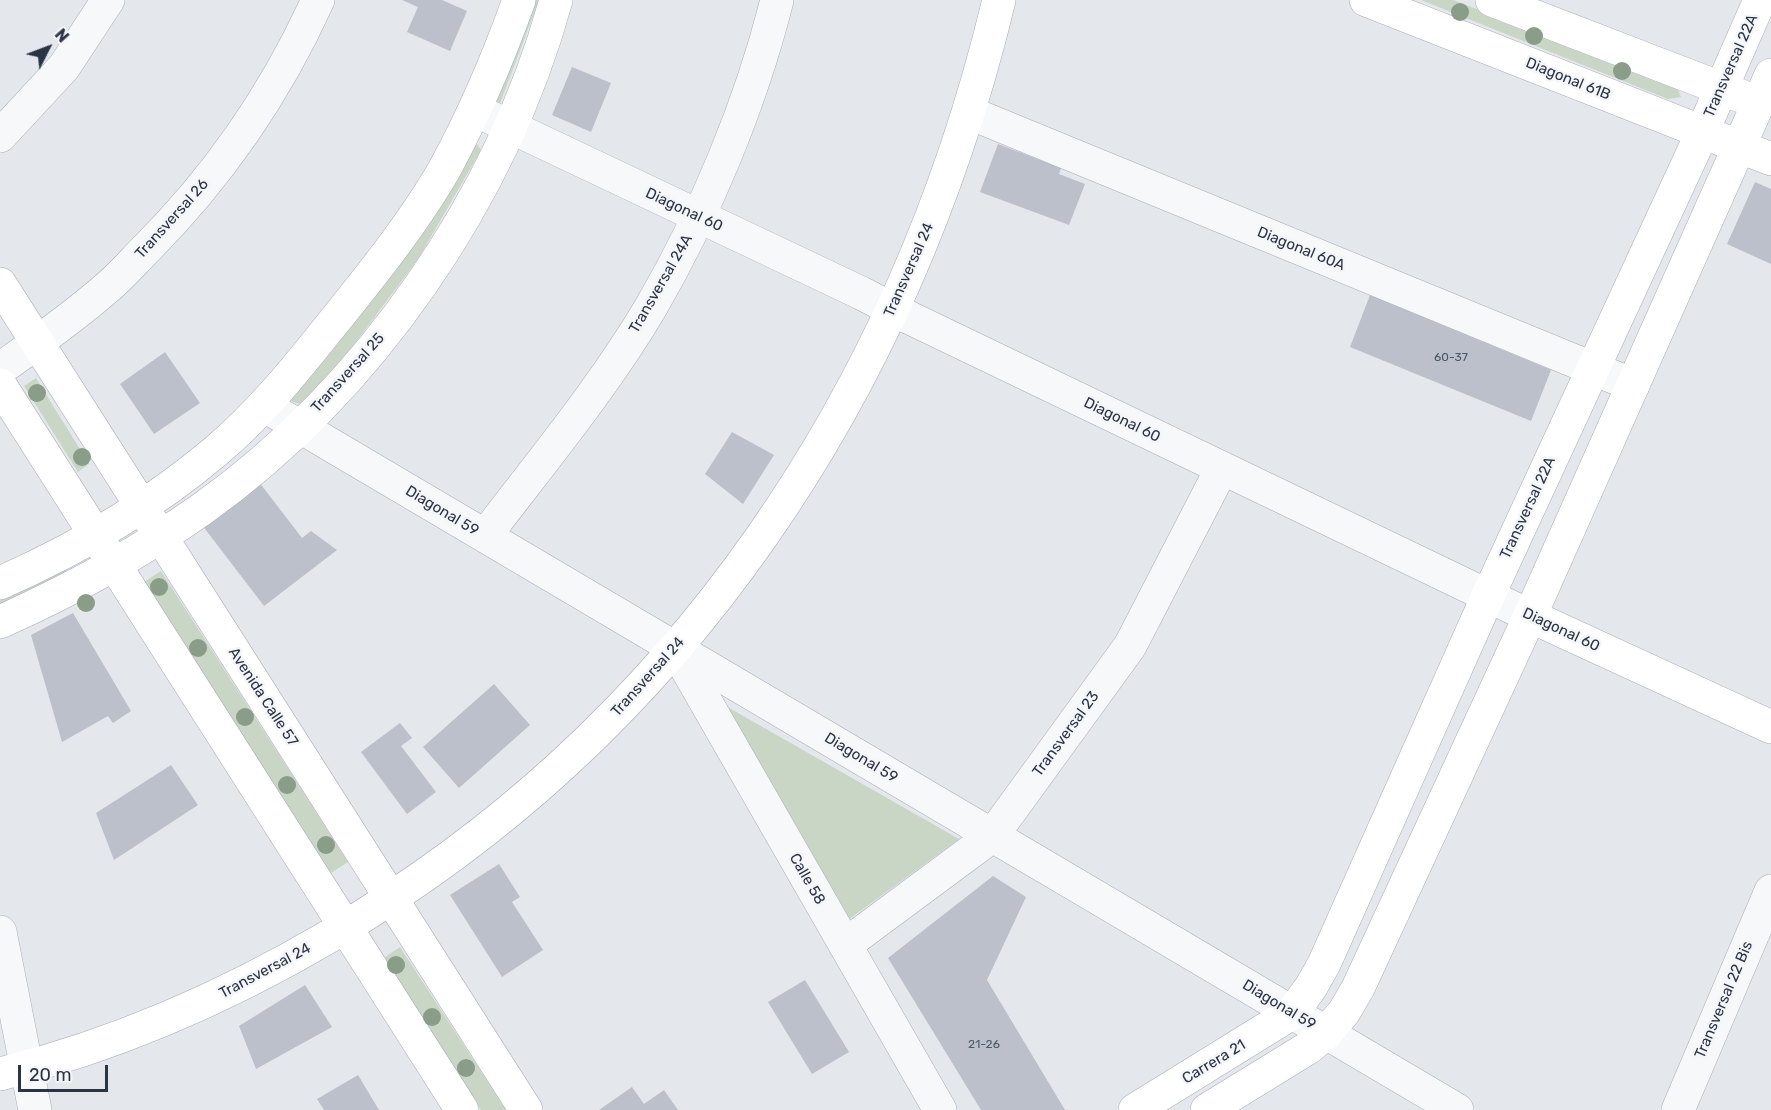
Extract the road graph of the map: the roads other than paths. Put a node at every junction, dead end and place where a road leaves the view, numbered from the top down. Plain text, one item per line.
1 (108, 0) edge
2 (318, 0) edge
3 (519, 0) edge
4 (556, 0) edge
5 (777, 0) edge
6 (999, 0) edge
7 (1367, 0) edge
8 (1492, 0) edge
9 (1760, 0) edge
10 (1721, 88) junction
11 (1767, 95) edge
12 (475, 110) junction
13 (970, 113) junction
14 (510, 126) junction
15 (1701, 133) junction
16 (0, 136) edge
17 (1739, 147) junction
18 (1771, 159) edge
19 (698, 217) junction
20 (0, 284) edge
21 (893, 310) junction
22 (38, 343) junction
23 (0, 369) edge
24 (1592, 369) junction
25 (0, 385) edge
26 (1633, 385) junction
27 (265, 406) junction
28 (299, 427) junction
29 (1222, 468) junction
30 (142, 506) junction
31 (96, 536) junction
32 (485, 536) junction
33 (161, 537) junction
34 (115, 565) junction
35 (0, 584) edge
36 (1488, 596) junction
37 (1530, 616) junction
38 (0, 622) edge
39 (675, 648) junction
40 (1771, 727) edge
41 (992, 836) junction
42 (1771, 891) edge
43 (392, 898) junction
44 (346, 927) junction
45 (0, 932) edge
46 (845, 945) junction
47 (1292, 1013) junction
48 (1326, 1033) junction
49 (14, 1071) edge
50 (35, 1110) edge
51 (462, 1110) edge
52 (526, 1110) edge
53 (940, 1110) edge
54 (1135, 1110) edge
55 (1207, 1110) edge
56 (1457, 1110) edge
57 (1678, 1110) edge

1 - 16 street
2 - 22 street, Transversal 26
3 - 12 street
4 - 14 street, Transversal 25
5 - 19 street, Transversal 24A
6 - 13 street, Transversal 24
7 - 15 street, Diagonal 61B
8 - 10 street
9 - 10 street, Transversal 22A
10 - 11 street
10 - 15 street, Transversal 22A
11 - 17 street
12 - 14 street, Diagonal 60
12 - 27 street
13 - 21 street, Transversal 24
13 - 24 street, Diagonal 60A
14 - 19 street, Diagonal 60
14 - 28 street, Transversal 25
15 - 17 street, Diagonal 61B
15 - 24 street, Transversal 22A
17 - 18 street, Diagonal 61B
17 - 26 street
19 - 21 street, Diagonal 60
19 - 32 street, Transversal 24A
20 - 22 street, Avenida Calle 57
21 - 29 street, Diagonal 60
21 - 39 street, Transversal 24
22 - 23 street, Transversal 26
22 - 30 street, Avenida Calle 57
24 - 26 street, Diagonal 60A
24 - 36 street, Transversal 22A
25 - 31 street
26 - 37 street
27 - 28 street, Diagonal 59
27 - 30 street
28 - 32 street, Diagonal 59
28 - 33 street, Transversal 25
29 - 36 street, Diagonal 60
29 - 41 street, Transversal 23
30 - 31 street
30 - 33 street, Avenida Calle 57
31 - 34 street
31 - 35 street
32 - 39 street, Diagonal 59
33 - 34 street, Transversal 25
33 - 43 street, Avenida Calle 57
34 - 38 street, Transversal 25
34 - 44 street
36 - 37 street, Diagonal 60
36 - 47 street, Transversal 22A
37 - 40 street, Diagonal 60
37 - 48 street
39 - 41 street, Diagonal 59
39 - 43 street, Transversal 24
39 - 46 street, Calle 58
41 - 46 street, Transversal 23
41 - 47 street, Diagonal 59
42 - 57 street, Transversal 22 Bis
43 - 44 street, Transversal 24
43 - 52 street, Avenida Calle 57
44 - 49 street, Transversal 24
44 - 51 street
45 - 49 street
46 - 53 street, Calle 58
47 - 48 street, Diagonal 59
47 - 54 street, Carrera 21
48 - 55 street
48 - 56 street, Diagonal 59
49 - 50 street

